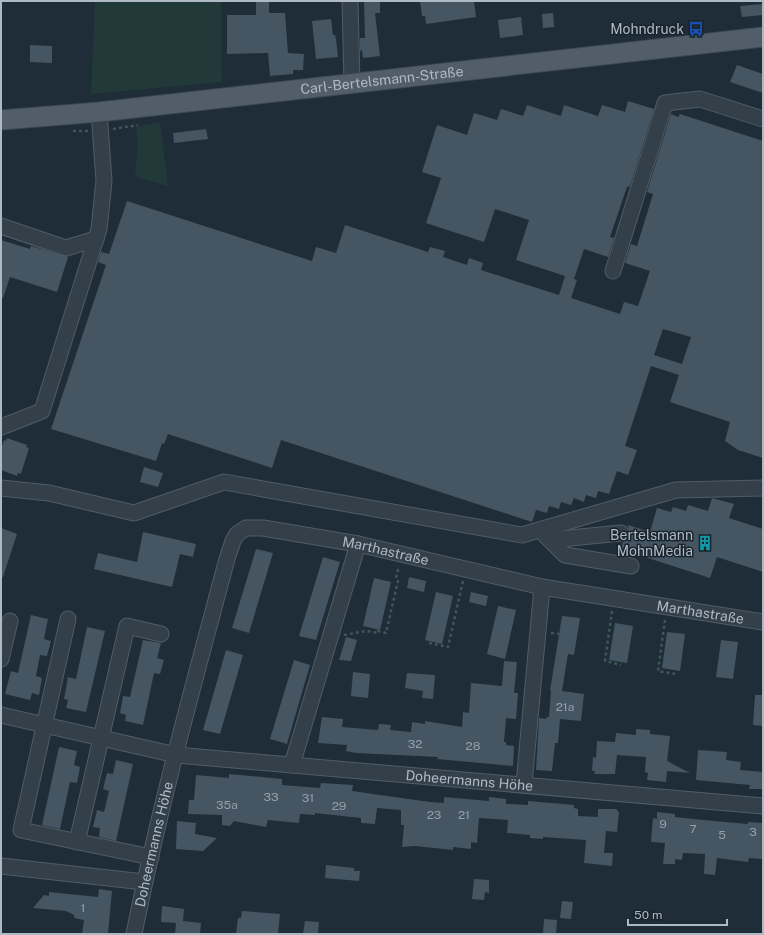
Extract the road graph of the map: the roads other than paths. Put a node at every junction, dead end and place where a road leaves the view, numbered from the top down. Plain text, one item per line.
1 (350, 1) edge
2 (763, 37) edge
3 (352, 83) junction
4 (99, 112) junction
5 (763, 119) edge
6 (1, 120) edge
7 (1, 226) edge
8 (96, 239) junction
9 (613, 271) dead end
10 (1, 427) edge
11 (1, 488) edge
12 (763, 488) edge
13 (543, 529) junction
14 (621, 533) dead end
15 (233, 541) joint
16 (358, 544) junction
17 (631, 566) dead end
18 (542, 587) junction
19 (68, 619) dead end
20 (10, 621) dead end
21 (763, 622) edge
22 (161, 634) dead end
23 (1, 659) edge
24 (1, 714) edge
25 (45, 725) junction
26 (101, 738) junction
27 (176, 755) junction
28 (292, 765) junction
29 (524, 784) junction
30 (763, 806) edge
31 (78, 842) junction
32 (151, 857) junction
33 (1, 866) edge
34 (144, 882) junction
35 (134, 934) edge

1 - 3 street
2 - 3 main road, Carl-Bertelsmann-Straße
3 - 4 main road, Carl-Bertelsmann-Straße
4 - 6 main road, Carl-Bertelsmann-Straße
4 - 8 street
5 - 9 street
7 - 8 street
8 - 10 street
11 - 13 street
12 - 13 street
13 - 14 street
13 - 17 street
15 - 16 street, Marthastraße
15 - 27 street, Doheermanns Höhe
16 - 18 street, Marthastraße
16 - 28 street
18 - 21 street, Marthastraße
18 - 29 street
19 - 25 street
20 - 23 street
22 - 26 street
24 - 25 street
25 - 26 street
25 - 31 street
26 - 27 street
26 - 31 street
27 - 28 street, Doheermanns Höhe
27 - 32 street, Doheermanns Höhe
28 - 29 street, Doheermanns Höhe
29 - 30 street, Doheermanns Höhe
31 - 32 street
32 - 34 street, Doheermanns Höhe
33 - 34 street
34 - 35 street, Doheermanns Höhe

